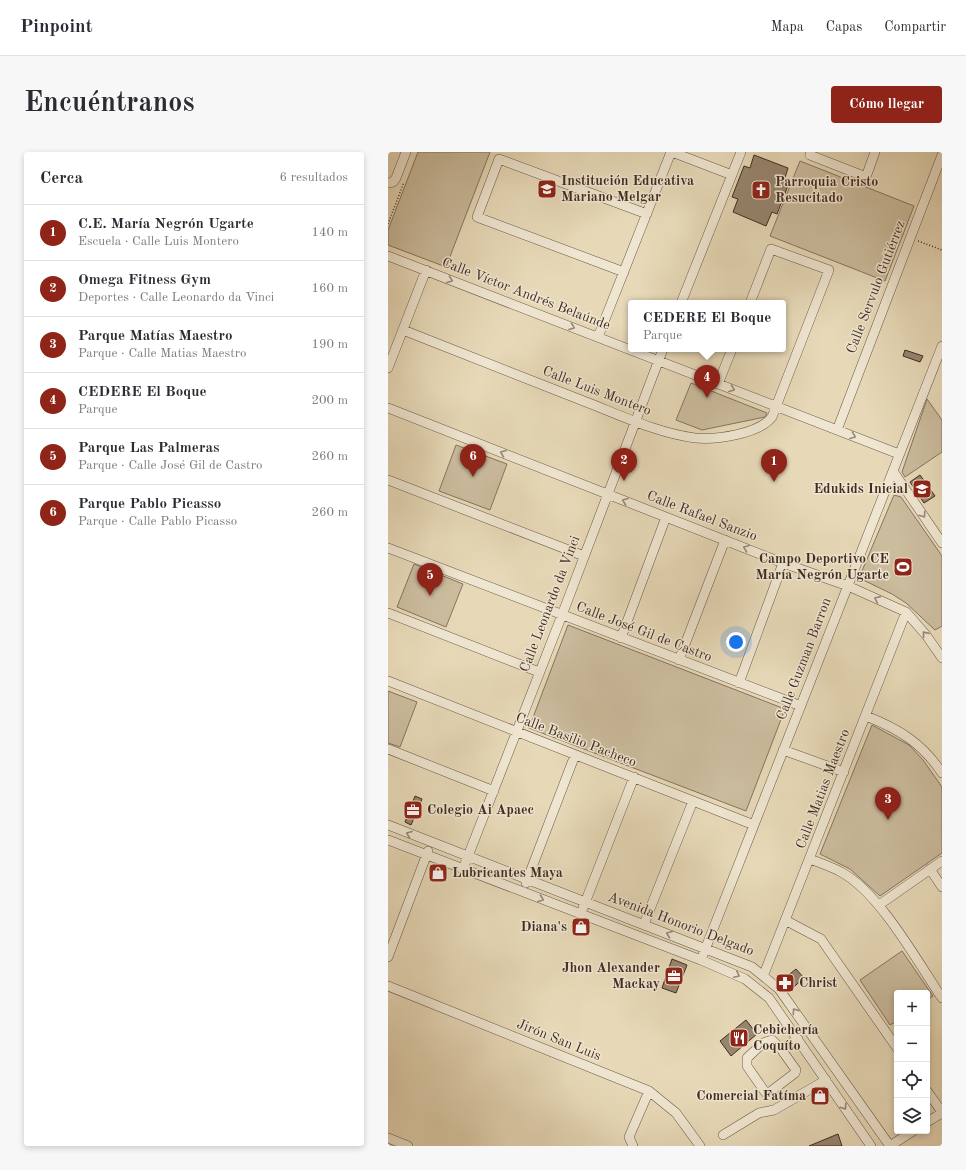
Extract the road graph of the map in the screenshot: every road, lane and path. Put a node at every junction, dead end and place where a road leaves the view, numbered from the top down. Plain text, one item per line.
1 (406, 152) edge
2 (672, 152) edge
3 (741, 152) edge
4 (875, 152) edge
5 (810, 154) edge
6 (942, 155) edge
7 (732, 175) junction
8 (405, 181) dead end
9 (389, 183) edge
10 (647, 214) junction
11 (388, 224) edge
12 (910, 239) junction
13 (942, 250) edge
14 (388, 256) edge
15 (426, 270) junction
16 (624, 272) junction
17 (682, 300) edge
18 (751, 300) edge
19 (403, 330) junction
20 (598, 337) junction
21 (942, 346) edge
22 (628, 348) edge
23 (637, 352) edge
24 (661, 352) edge
25 (731, 352) edge
26 (658, 360) junction
27 (388, 368) edge
28 (718, 384) junction
29 (777, 407) junction
30 (388, 408) edge
31 (636, 421) junction
32 (836, 430) junction
33 (900, 454) junction
34 (893, 471) junction
35 (388, 480) edge
36 (607, 494) junction
37 (666, 517) junction
38 (939, 532) edge
39 (725, 540) junction
40 (942, 543) edge
41 (388, 548) edge
42 (584, 556) junction
43 (783, 563) junction
44 (848, 586) junction
45 (906, 612) junction
46 (388, 613) edge
47 (562, 615) junction
48 (621, 638) junction
49 (942, 658) edge
50 (679, 660) junction
51 (539, 672) junction
52 (388, 681) edge
53 (739, 683) junction
54 (800, 706) junction
55 (866, 716) junction
56 (517, 732) junction
57 (388, 750) edge
58 (783, 750) junction
59 (575, 755) junction
60 (844, 772) junction
61 (942, 773) edge
62 (634, 778) junction
63 (494, 791) junction
64 (692, 801) junction
65 (388, 825) edge
66 (754, 825) junction
67 (388, 840) edge
68 (431, 842) junction
69 (426, 855) junction
70 (468, 856) junction
71 (810, 859) junction
72 (942, 861) edge
73 (463, 869) junction
74 (930, 869) junction
75 (528, 879) junction
76 (942, 887) edge
77 (522, 892) junction
78 (586, 902) junction
79 (879, 905) junction
80 (580, 915) junction
81 (785, 920) junction
82 (644, 924) junction
83 (390, 946) edge
84 (706, 948) junction
85 (388, 957) edge
86 (701, 960) junction
87 (764, 974) junction
88 (388, 986) edge
89 (942, 998) edge
90 (798, 1039) junction
91 (894, 1044) edge
92 (781, 1049) junction
93 (826, 1080) junction
94 (649, 1091) junction
95 (930, 1094) edge
96 (942, 1112) edge
97 (930, 1120) edge
98 (909, 1134) edge
99 (723, 1135) dead end
100 (388, 1138) edge
101 (408, 1146) edge
102 (633, 1146) edge
103 (700, 1146) edge
104 (871, 1146) edge
105 (890, 1146) edge

1 - 9 street
2 - 7 street
2 - 10 street
3 - 7 street
4 - 5 street
6 - 12 street, Calle Servulo Gutiérrez
7 - 17 street
8 - 11 path
10 - 16 street
10 - 16 street
12 - 13 path
12 - 32 street, Calle Servulo Gutiérrez
14 - 15 street, Calle Víctor Andrés Belaúnde
15 - 19 street
15 -> 20 street, Calle Víctor Andrés Belaúnde
16 - 20 street
18 - 29 street, Calle Luis Montero
19 - 27 street
19 - 31 street, Calle Luis Montero
20 - 22 street, Calle Víctor Andrés Belaúnde
21 - 33 street, Calle Guzman Barron
23 - 26 street, Calle Víctor Andrés Belaúnde
24 - 26 street, Calle Leonardo da Vinci
25 - 28 street
26 - 28 street, Calle Víctor Andrés Belaúnde
26 - 31 street, Calle Leonardo da Vinci
28 -> 29 street, Calle Víctor Andrés Belaúnde
29 - 31 street, Calle Luis Montero
29 - 32 street, Calle Víctor Andrés Belaúnde
36 -> 30 street, Calle Rafael Sanzio
31 - 36 street, Calle Leonardo da Vinci
32 -> 33 street, Calle Víctor Andrés Belaúnde
33 - 34 street, Calle Guzman Barron
34 -> 38 street
34 - 44 street, Calle Guzman Barron
35 - 42 street
37 -> 36 street, Calle Rafael Sanzio
36 - 42 street, Calle Leonardo da Vinci
37 - 39 street, Calle Rafael Sanzio
37 - 48 street
38 - 40 street
43 -> 39 street, Calle Rafael Sanzio
39 - 50 street
41 - 47 street, Calle José Gil de Castro
42 - 47 street, Calle Leonardo da Vinci
43 - 44 street, Calle Rafael Sanzio
43 - 53 street
45 -> 44 street, Calle Rafael Sanzio
44 - 54 street, Calle Guzman Barron
49 -> 45 street, Calle Rafael Sanzio
45 - 55 street, Calle Matias Maestro
46 - 51 street
47 - 48 street, Calle José Gil de Castro
47 - 51 street, Calle Leonardo da Vinci
48 - 50 street, Calle José Gil de Castro
50 - 53 street, Calle José Gil de Castro
51 - 56 street, Calle Leonardo da Vinci
52 - 56 street, Calle Basilio Pacheco
53 - 54 street, Calle José Gil de Castro
54 - 58 street, Calle Guzman Barron
55 - 60 street, Calle Matias Maestro
55 - 61 street
56 - 59 street, Calle Basilio Pacheco
56 - 63 street, Calle Leonardo da Vinci
57 - 63 street
58 - 60 street
58 - 66 street, Calle Guzman Barron
59 - 62 street, Calle Basilio Pacheco
59 - 75 street
60 - 71 street, Calle Matias Maestro
62 - 64 street, Calle Basilio Pacheco
62 - 78 street
63 - 70 street, Calle Leonardo da Vinci
64 - 66 street, Calle Basilio Pacheco
64 - 82 street
68 -> 65 street, Avenida Honorio Delgado
66 - 84 street, Calle Guzman Barron
67 - 69 street, Avenida Honorio Delgado
68 - 69 street
68 - 70 street, Avenida Honorio Delgado
69 - 73 street, Avenida Honorio Delgado
69 - 83 street
70 - 73 street, Calle Leonardo da Vinci
70 - 75 street, Avenida Honorio Delgado
71 - 79 street
71 - 81 street, Calle Matias Maestro
72 - 74 street
73 - 77 street, Avenida Honorio Delgado
74 - 76 street
74 - 79 street
75 - 77 street
75 - 78 street, Avenida Honorio Delgado
77 -> 80 street, Avenida Honorio Delgado
78 - 80 street
78 - 82 street, Avenida Honorio Delgado
79 - 89 street
80 - 86 street, Avenida Honorio Delgado
81 - 87 street, Calle Matias Maestro
81 - 91 street
84 -> 82 street, Avenida Honorio Delgado
83 - 85 street
84 - 86 street, Calle Guzman Barron
84 - 87 street, Avenida Honorio Delgado
86 -> 90 street, Avenida Honorio Delgado
105 -> 87 street, Avenida Honorio Delgado
88 - 94 street, Jirón San Luis
90 - 92 street
90 - 93 street, Avenida Honorio Delgado
92 - 92 street
93 - 99 street
93 -> 104 street, Avenida Honorio Delgado
94 - 102 street
94 - 103 street, Jirón San Luis
95 - 96 street
96 - 97 street
98 - 105 street
100 - 101 street

